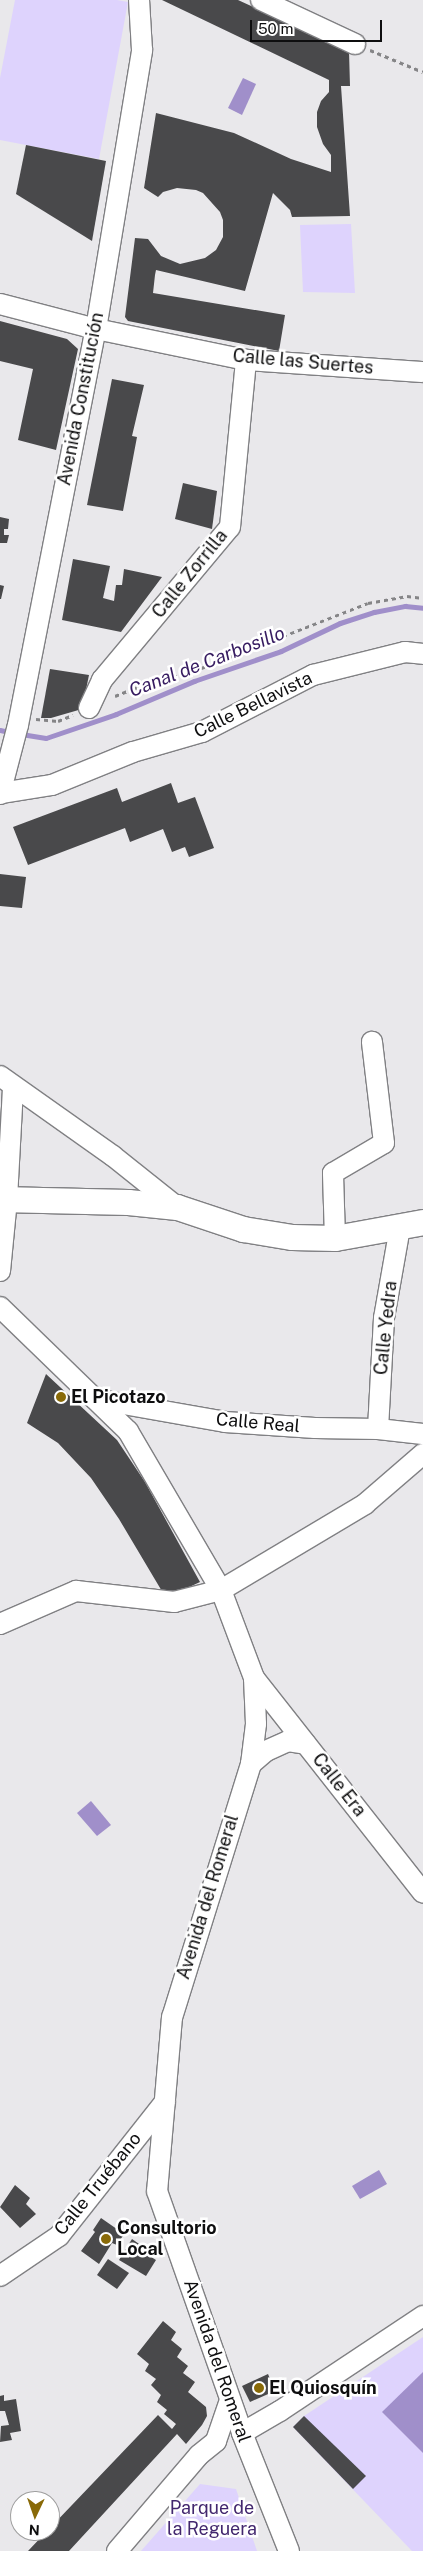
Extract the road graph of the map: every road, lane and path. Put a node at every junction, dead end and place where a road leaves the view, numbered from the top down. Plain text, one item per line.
1 (140, 0) edge
2 (261, 0) edge
3 (356, 44) joint
4 (423, 72) edge
5 (0, 304) edge
6 (96, 329) junction
7 (246, 360) junction
8 (423, 372) edge
9 (423, 598) edge
10 (423, 654) edge
11 (89, 708) junction
12 (18, 719) junction
13 (0, 793) edge
14 (372, 1042) dead end
15 (6, 1082) edge
16 (130, 1169) junction
17 (4, 1199) edge
18 (128, 1202) junction
19 (177, 1207) junction
20 (411, 1225) edge
21 (335, 1238) junction
22 (0, 1271) edge
23 (0, 1307) edge
24 (94, 1399) junction
25 (378, 1429) junction
26 (423, 1434) edge
27 (423, 1454) edge
28 (221, 1590) junction
29 (0, 1624) edge
30 (254, 1678) junction
31 (306, 1744) junction
32 (251, 1764) junction
33 (423, 1893) edge
34 (165, 2102) junction
35 (0, 2276) edge
36 (423, 2316) edge
37 (230, 2400) junction
38 (242, 2433) junction
39 (216, 2440) junction
40 (252, 2460) junction
41 (117, 2551) edge
42 (288, 2551) edge

1 - 6 street, Avenida Constitución
2 - 3 street
3 - 4 path
5 - 6 street, Calle las Suertes
6 - 7 street, Calle las Suertes
6 - 12 street, Avenida Constitución
7 - 8 street, Calle las Suertes
7 - 11 street, Calle Zorrilla
9 - 11 path
10 - 13 street, Calle Bellavista
11 - 12 path
12 - 13 street, Avenida Constitución
14 - 21 street
15 - 16 street
15 - 17 street
16 - 18 street
16 - 19 street
17 - 18 main road
17 - 22 street
18 - 19 main road
19 - 21 main road
20 - 21 main road
20 - 25 street, Calle Yedra
23 - 24 street, Avenida del Romeral
24 - 25 street, Calle Real
24 - 28 street, Avenida del Romeral
25 - 26 street, Calle Real
27 - 28 street
28 - 29 street
28 - 30 street, Avenida del Romeral
30 - 31 street, Calle Era
30 - 32 street, Avenida del Romeral
31 - 32 street
31 - 33 street, Calle Era
32 - 34 street, Avenida del Romeral
34 - 35 street, Calle Truébano
34 - 37 street, Avenida del Romeral
36 - 38 street
37 - 38 street, Avenida del Romeral
37 - 39 street
38 - 40 street, Avenida del Romeral
39 - 40 street
39 - 41 street
40 - 42 street, Avenida del Romeral

